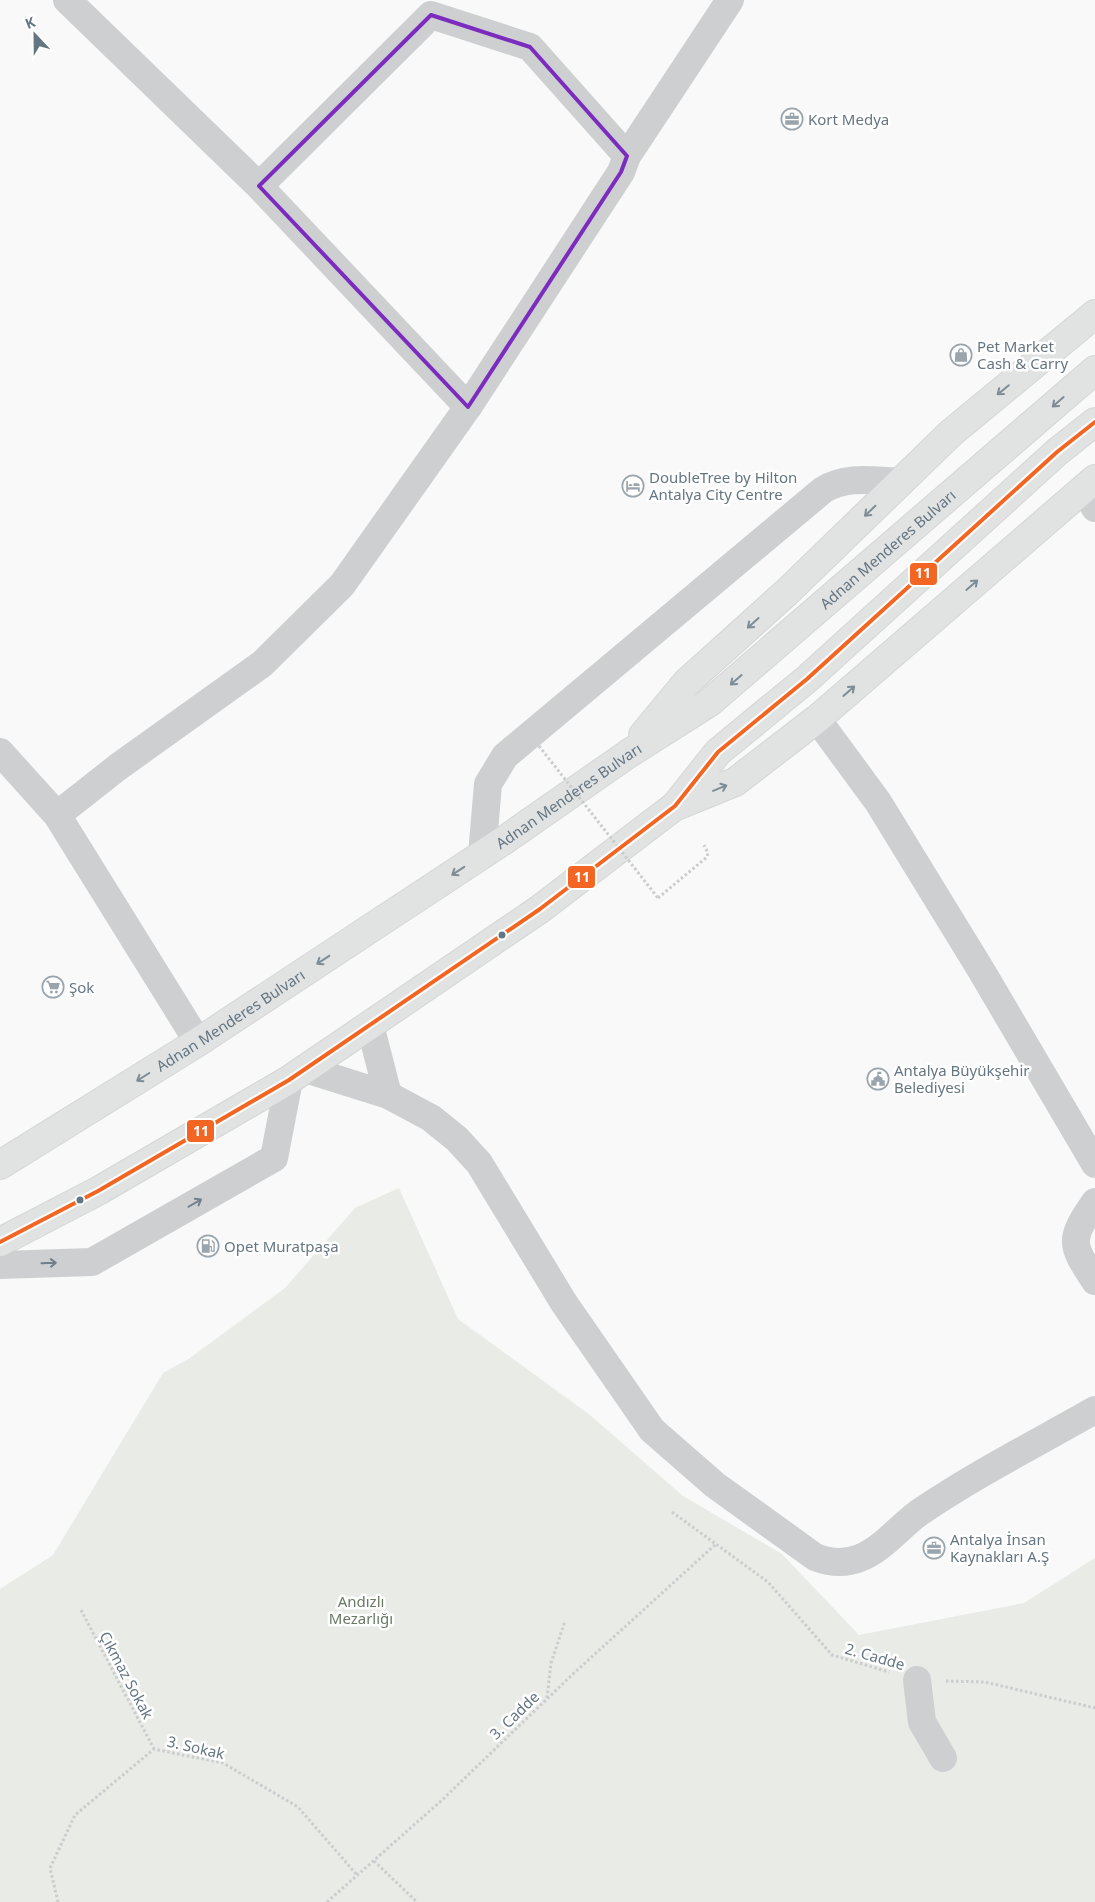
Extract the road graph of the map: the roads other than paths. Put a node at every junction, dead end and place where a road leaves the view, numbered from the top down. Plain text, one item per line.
1 (67, 0) edge
2 (730, 0) edge
3 (430, 8) edge
4 (627, 156) junction
5 (259, 186) junction
6 (1095, 314) edge
7 (1095, 370) edge
8 (468, 408) junction
9 (1095, 422) edge
10 (901, 482) junction
11 (1091, 492) edge
12 (817, 719) junction
13 (0, 752) edge
14 (628, 754) junction
15 (675, 806) junction
16 (57, 815) junction
17 (482, 855) junction
18 (370, 1025) junction
19 (198, 1042) junction
20 (297, 1075) junction
21 (388, 1095) junction
22 (1087, 1133) edge
23 (1095, 1164) edge
24 (0, 1165) edge
25 (1095, 1202) edge
26 (0, 1242) edge
27 (0, 1265) edge
28 (1095, 1281) edge
29 (1095, 1410) edge
30 (917, 1680) road end
31 (943, 1758) dead end

1 - 5 street
2 - 4 street
3 - 4 street
3 - 5 street
4 - 8 street
5 - 8 street
6 -> 10 main road
7 -> 14 main road, Adnan Menderes Bulvarı
8 - 16 street
9 - 15 main road
10 -> 14 main road
10 - 17 street
12 -> 11 main road
15 -> 12 main road
12 - 22 street
13 - 16 street
14 - 17 main road, Adnan Menderes Bulvarı
15 - 18 main road
16 - 19 street
17 -> 19 main road, Adnan Menderes Bulvarı
18 - 20 main road
18 - 21 street
19 -> 24 main road, Adnan Menderes Bulvarı
20 - 21 street
20 - 26 main road
27 -> 20 street
21 - 29 street
22 - 23 street
25 - 28 street
30 - 31 street

